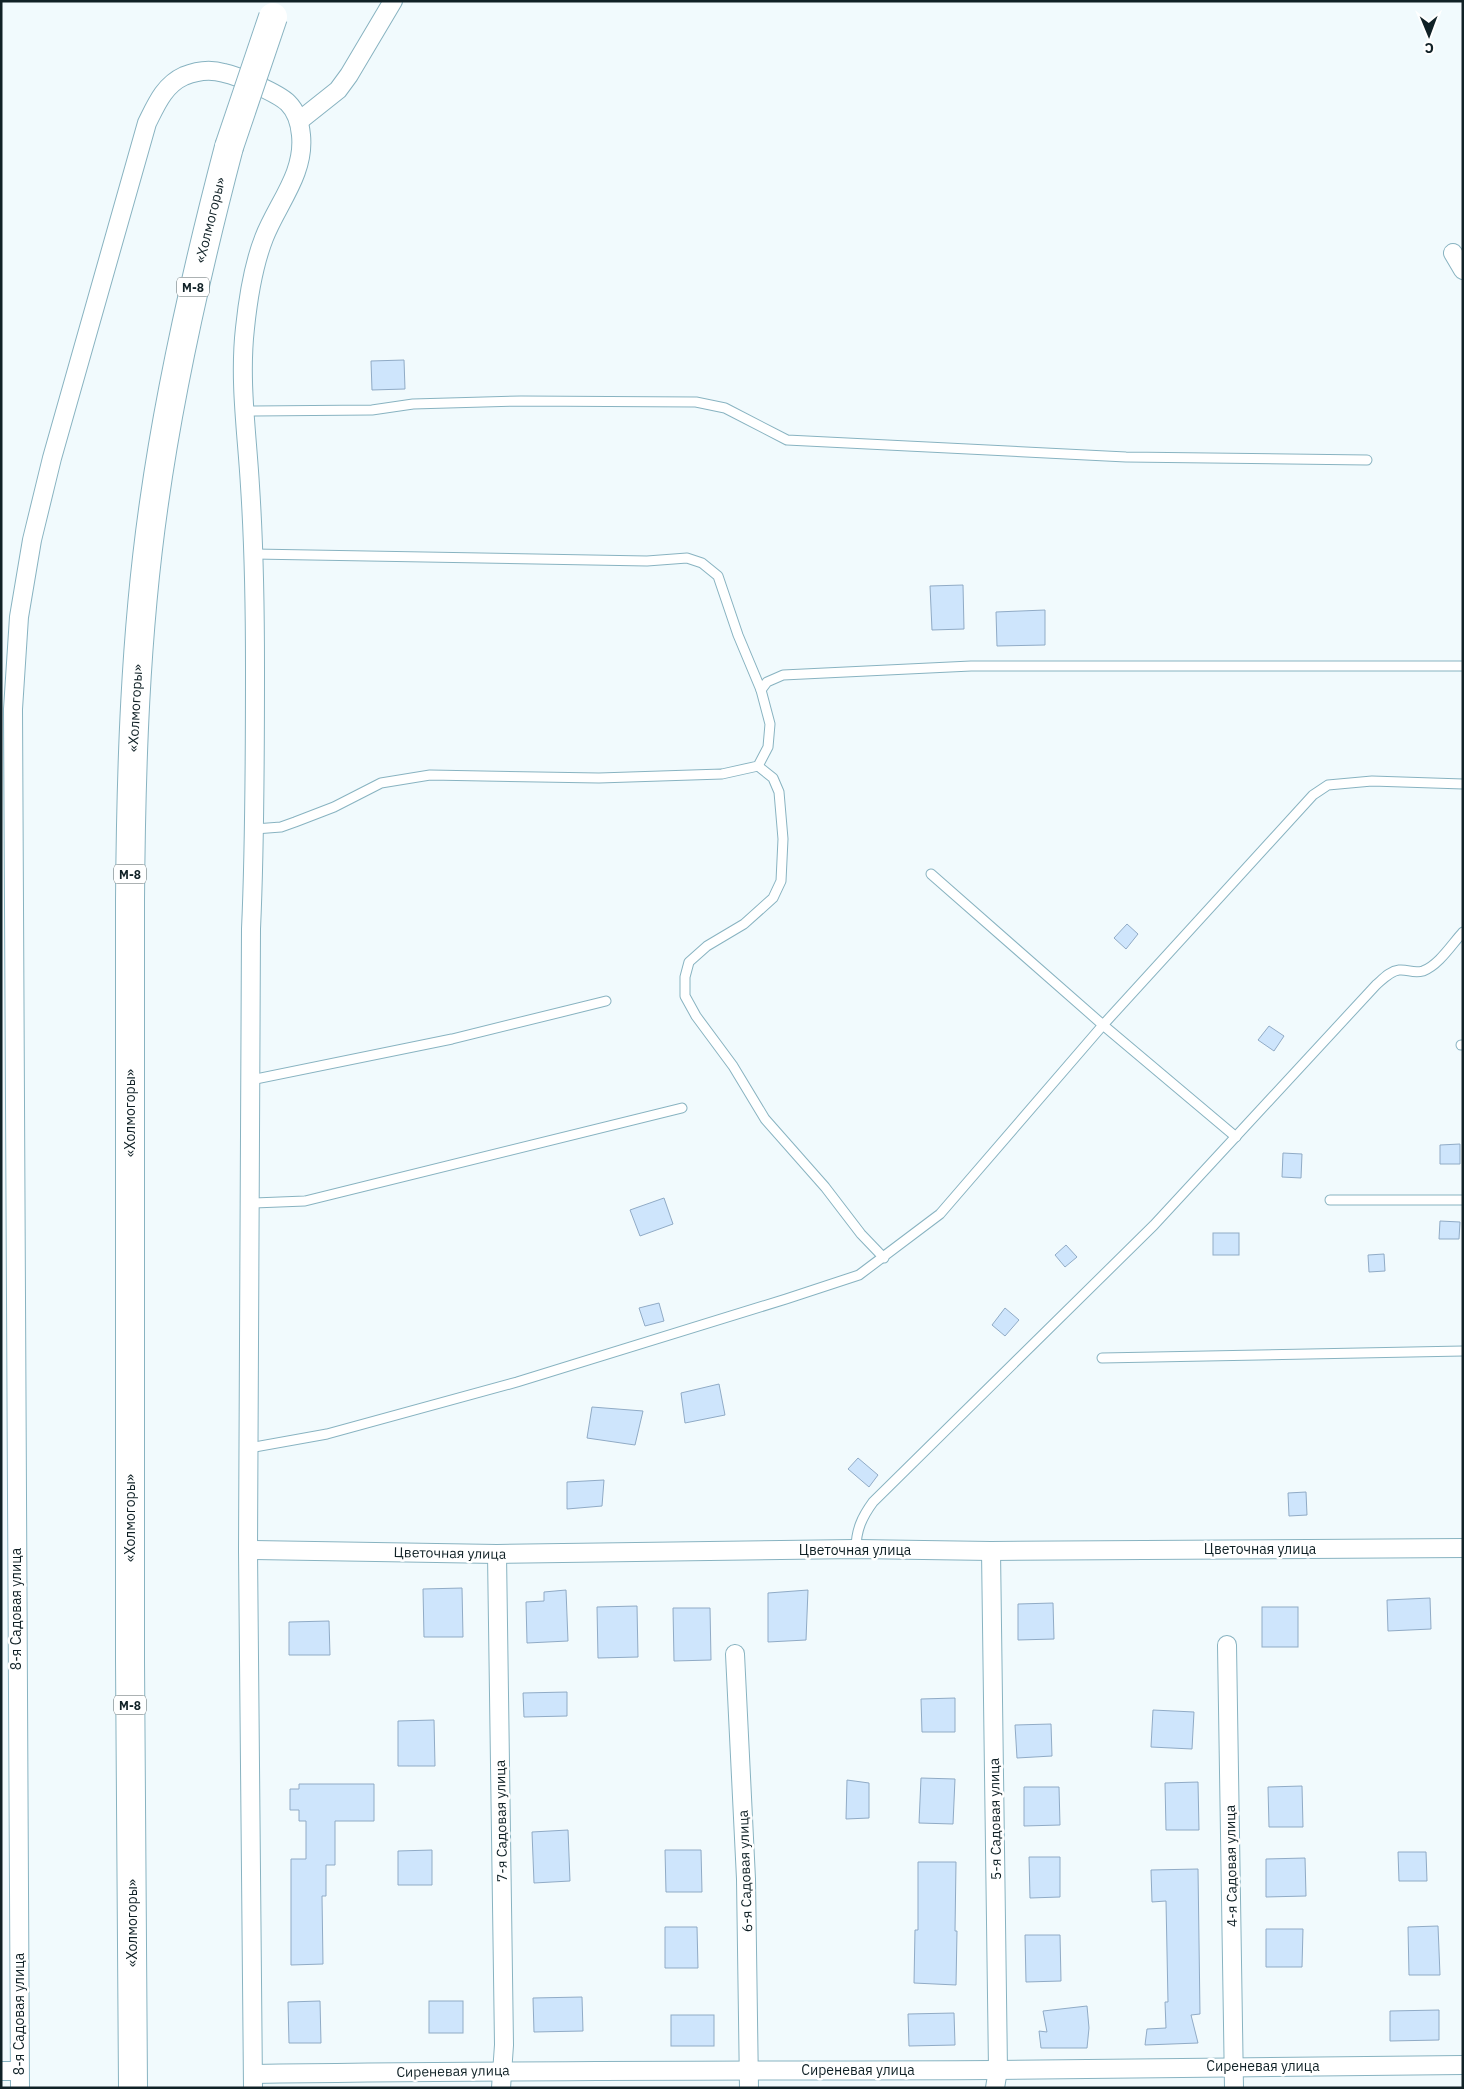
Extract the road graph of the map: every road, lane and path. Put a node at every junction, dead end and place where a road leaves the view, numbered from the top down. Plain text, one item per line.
1 (393, 1) edge
2 (278, 6) edge
3 (299, 121) junction
4 (1458, 253) edge
5 (1463, 270) edge
6 (243, 411) junction
7 (1367, 460) dead end
8 (253, 554) junction
9 (1463, 666) edge
10 (761, 690) junction
11 (758, 766) junction
12 (1463, 784) edge
13 (255, 829) junction
14 (931, 874) dead end
15 (1463, 932) edge
16 (606, 1001) dead end
17 (1103, 1025) junction
18 (251, 1080) junction
19 (682, 1108) dead end
20 (1236, 1137) junction
21 (1330, 1200) dead end
22 (1463, 1200) edge
23 (251, 1203) junction
24 (884, 1258) junction
25 (1463, 1351) edge
26 (1102, 1358) dead end
27 (249, 1448) junction
28 (1463, 1548) edge
29 (856, 1549) junction
30 (248, 1550) junction
31 (991, 1551) junction
32 (497, 1554) junction
33 (1227, 1645) dead end
34 (734, 1654) dead end
35 (1463, 2065) edge
36 (1235, 2066) junction
37 (748, 2070) junction
38 (998, 2070) junction
39 (1, 2071) edge
40 (20, 2079) edge
41 (501, 2079) edge
42 (253, 2081) edge
43 (133, 2088) edge
44 (749, 2088) edge
45 (995, 2088) edge
46 (1234, 2088) edge

1 - 3 street
2 - 43 highway, «Холмогоры» / М-8, bridge
3 - 6 street
3 - 40 street, 8-я Садовая улица
4 - 5 street
6 - 7 lane
6 - 8 street
8 - 10 lane
8 - 13 street
9 - 10 lane
10 - 11 lane
11 - 13 lane
11 - 24 lane
12 - 17 lane
13 - 18 street
14 - 17 lane
15 - 20 lane
16 - 18 lane
17 - 20 lane
17 - 24 lane
18 - 23 street
19 - 23 lane
20 - 29 lane
21 - 22 lane
23 - 27 street
24 - 27 lane
25 - 26 lane
27 - 30 street
28 - 31 street, Цветочная улица
29 - 31 street, Цветочная улица
29 - 32 street, Цветочная улица
30 - 32 street, Цветочная улица
30 - 42 street
31 - 38 street, 5-я Садовая улица
32 - 41 street, 7-я Садовая улица
33 - 36 street, 4-я Садовая улица
34 - 37 street, 6-я Садовая улица
35 - 36 street, Сиреневая улица
36 - 38 street, Сиреневая улица
36 - 46 street, 4-я Садовая улица
37 - 38 street, Сиреневая улица
37 - 41 street, Сиреневая улица
37 - 44 street, 6-я Садовая улица
38 - 45 street, 5-я Садовая улица
39 - 40 street
41 - 42 street, Сиреневая улица

